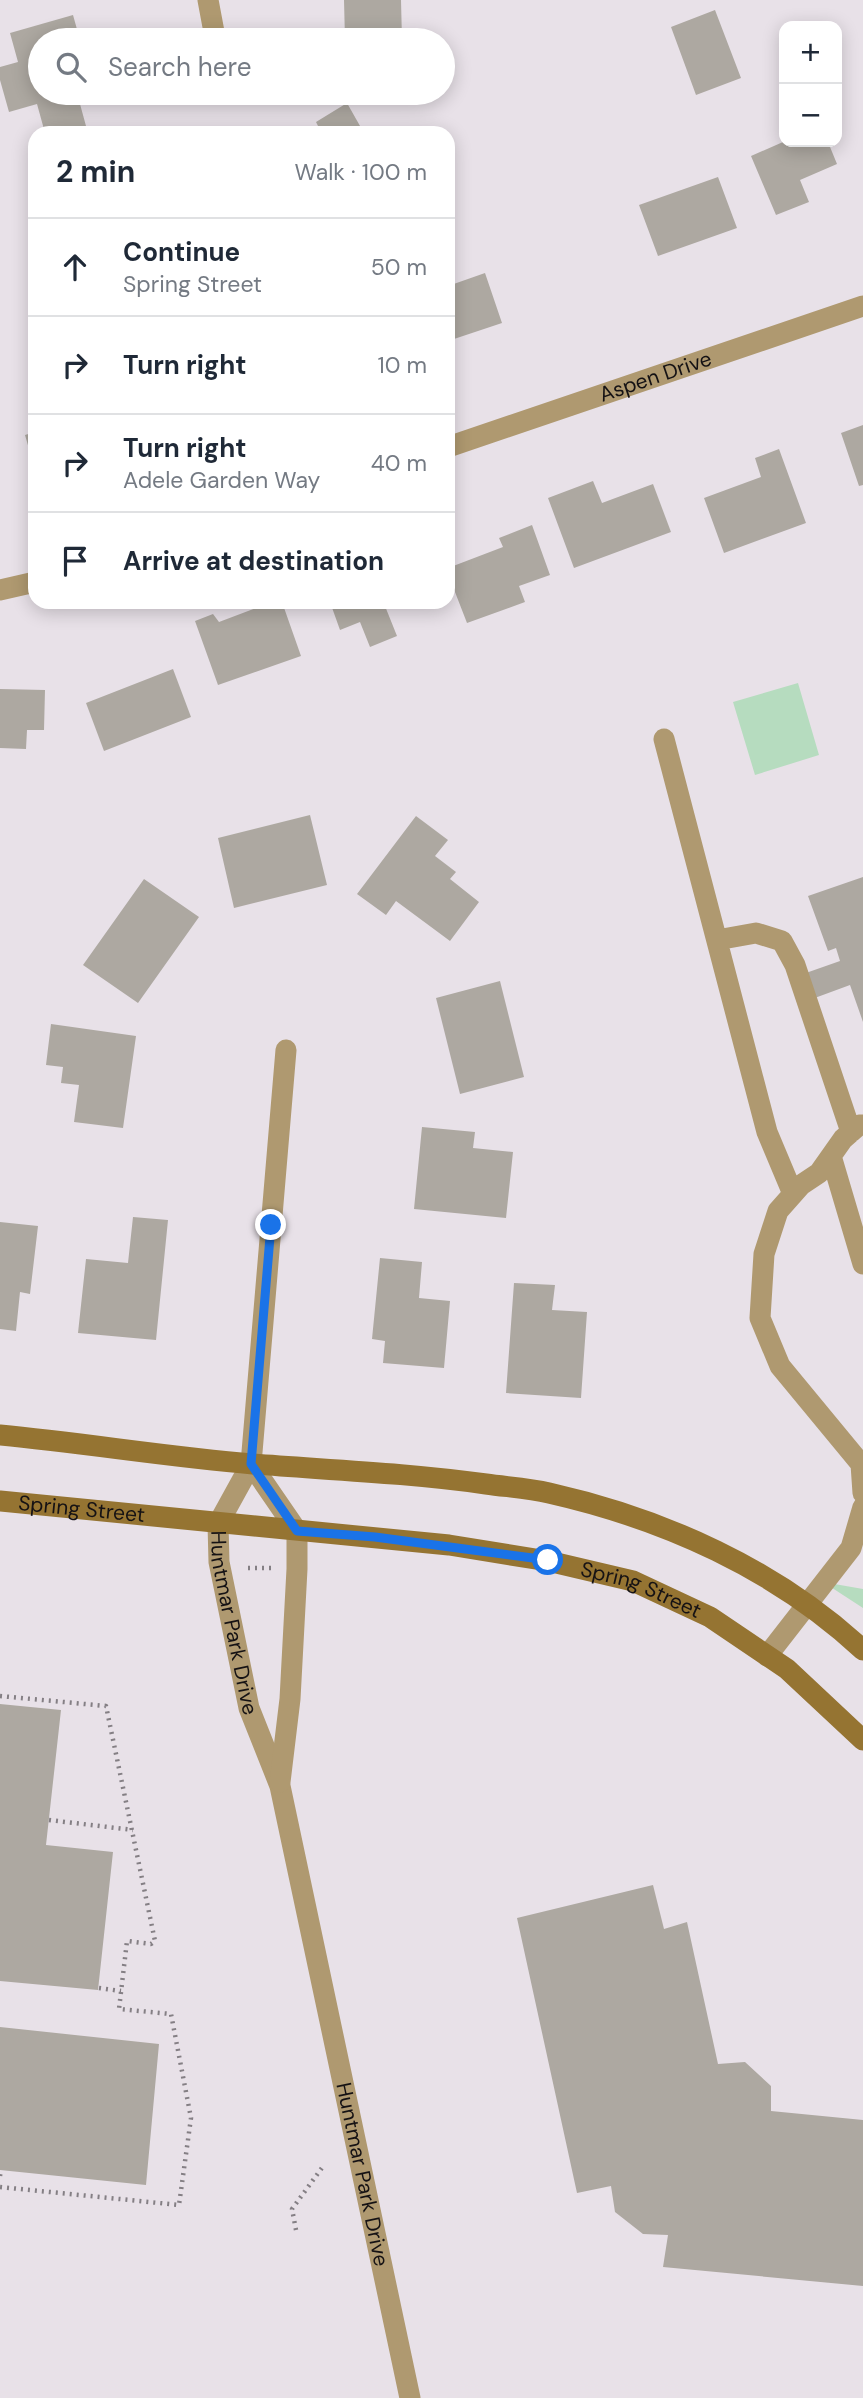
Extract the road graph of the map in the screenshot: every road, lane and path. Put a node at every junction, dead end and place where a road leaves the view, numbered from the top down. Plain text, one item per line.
1 (208, 0) edge
2 (213, 28) edge
3 (863, 306) edge
4 (455, 445) edge
5 (28, 584) edge
6 (0, 590) edge
7 (664, 739) dead end
8 (717, 940) junction
9 (286, 1050) dead end
10 (857, 1128) edge
11 (831, 1156) junction
12 (793, 1194) junction
13 (863, 1264) edge
14 (0, 1435) edge
15 (251, 1464) junction
16 (863, 1493) edge
17 (0, 1501) edge
18 (863, 1507) edge
19 (218, 1524) junction
20 (297, 1531) junction
21 (247, 1568) dead end
22 (277, 1568) dead end
23 (807, 1604) junction
24 (863, 1650) edge
25 (767, 1656) junction
26 (0, 1696) edge
27 (863, 1740) edge
28 (280, 1786) junction
29 (49, 1819) dead end
30 (133, 1830) junction
31 (99, 1988) dead end
32 (121, 1991) junction
33 (324, 2165) dead end
34 (1, 2170) edge
35 (0, 2176) edge
36 (0, 2187) edge
37 (296, 2230) dead end
38 (410, 2398) edge

1 - 2 street
3 - 4 street, Aspen Drive
5 - 6 street
7 - 8 street
8 - 10 street
8 - 12 street
9 - 15 street
10 - 11 street
11 - 12 street
11 - 13 street
12 - 16 street
14 - 15 main road
15 - 19 street, Huntmar Park Drive
15 - 20 street
15 - 23 main road
17 - 19 main road, Spring Street
18 - 23 street
19 - 20 main road, Spring Street
19 - 28 street, Huntmar Park Drive
20 - 25 main road, Spring Street
20 - 28 street, Huntmar Park Drive
21 - 22 path
23 - 24 main road
23 - 25 street
25 - 27 main road, Spring Street
26 - 30 path
28 - 38 street, Huntmar Park Drive
29 - 30 path
30 - 32 path
31 - 32 path
32 - 36 path
33 - 37 path
34 - 35 path

